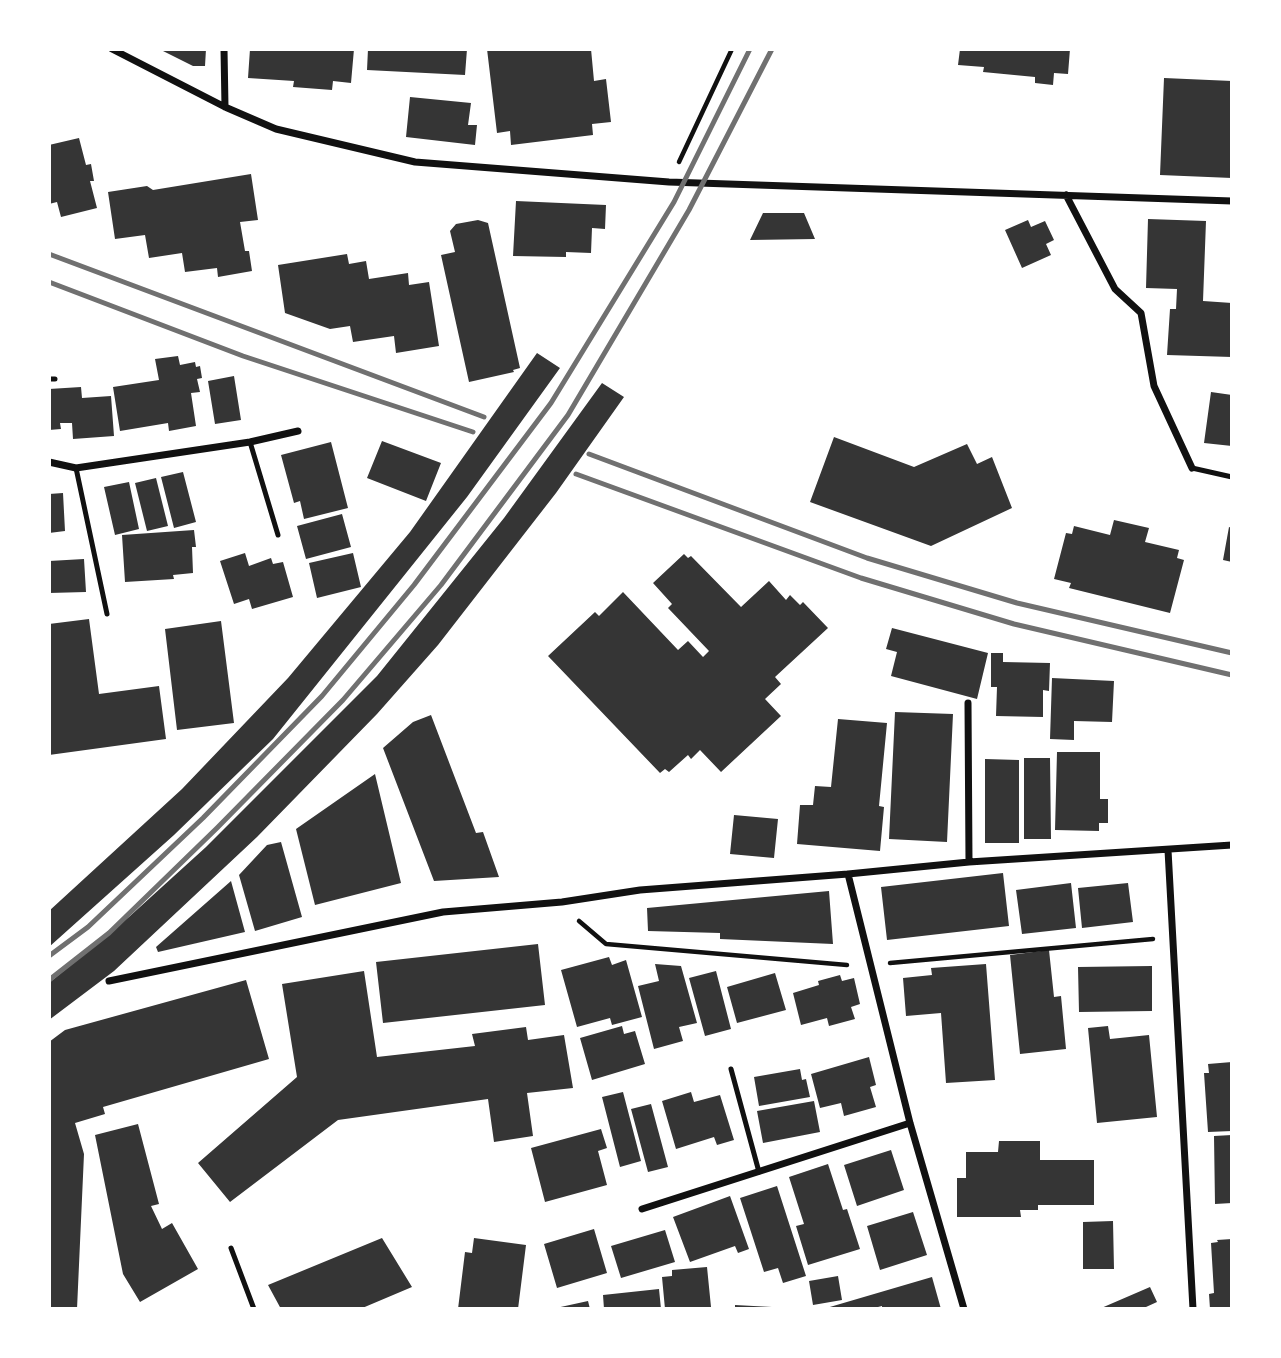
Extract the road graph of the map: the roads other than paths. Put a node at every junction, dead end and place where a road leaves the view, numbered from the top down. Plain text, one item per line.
1 (112, 49) edge
2 (225, 49) edge
3 (225, 107) junction
4 (1066, 195) junction
5 (1232, 201) edge
6 (298, 431) dead end
7 (250, 442) junction
8 (49, 462) edge
9 (76, 468) junction
10 (1192, 468) joint
11 (1232, 477) edge
12 (278, 535) dead end
13 (107, 614) dead end
14 (968, 703) dead end
15 (1232, 845) edge
16 (1168, 850) junction
17 (969, 862) junction
18 (848, 874) junction
19 (109, 982) dead end
20 (731, 1069) dead end
21 (910, 1123) junction
22 (759, 1172) junction
23 (642, 1209) dead end
24 (231, 1248) dead end
25 (254, 1309) edge
26 (964, 1309) edge
27 (1193, 1309) edge

1 - 3 street
2 - 3 street
3 - 4 street
4 - 5 street
4 - 10 street
6 - 7 street
7 - 9 street
7 - 12 lane
8 - 9 street
9 - 13 lane
10 - 11 lane
14 - 17 street
15 - 16 street
16 - 17 street
16 - 27 street
17 - 18 street
18 - 19 street
18 - 21 street
20 - 22 lane
21 - 22 street
21 - 26 street
22 - 23 street
24 - 25 lane

